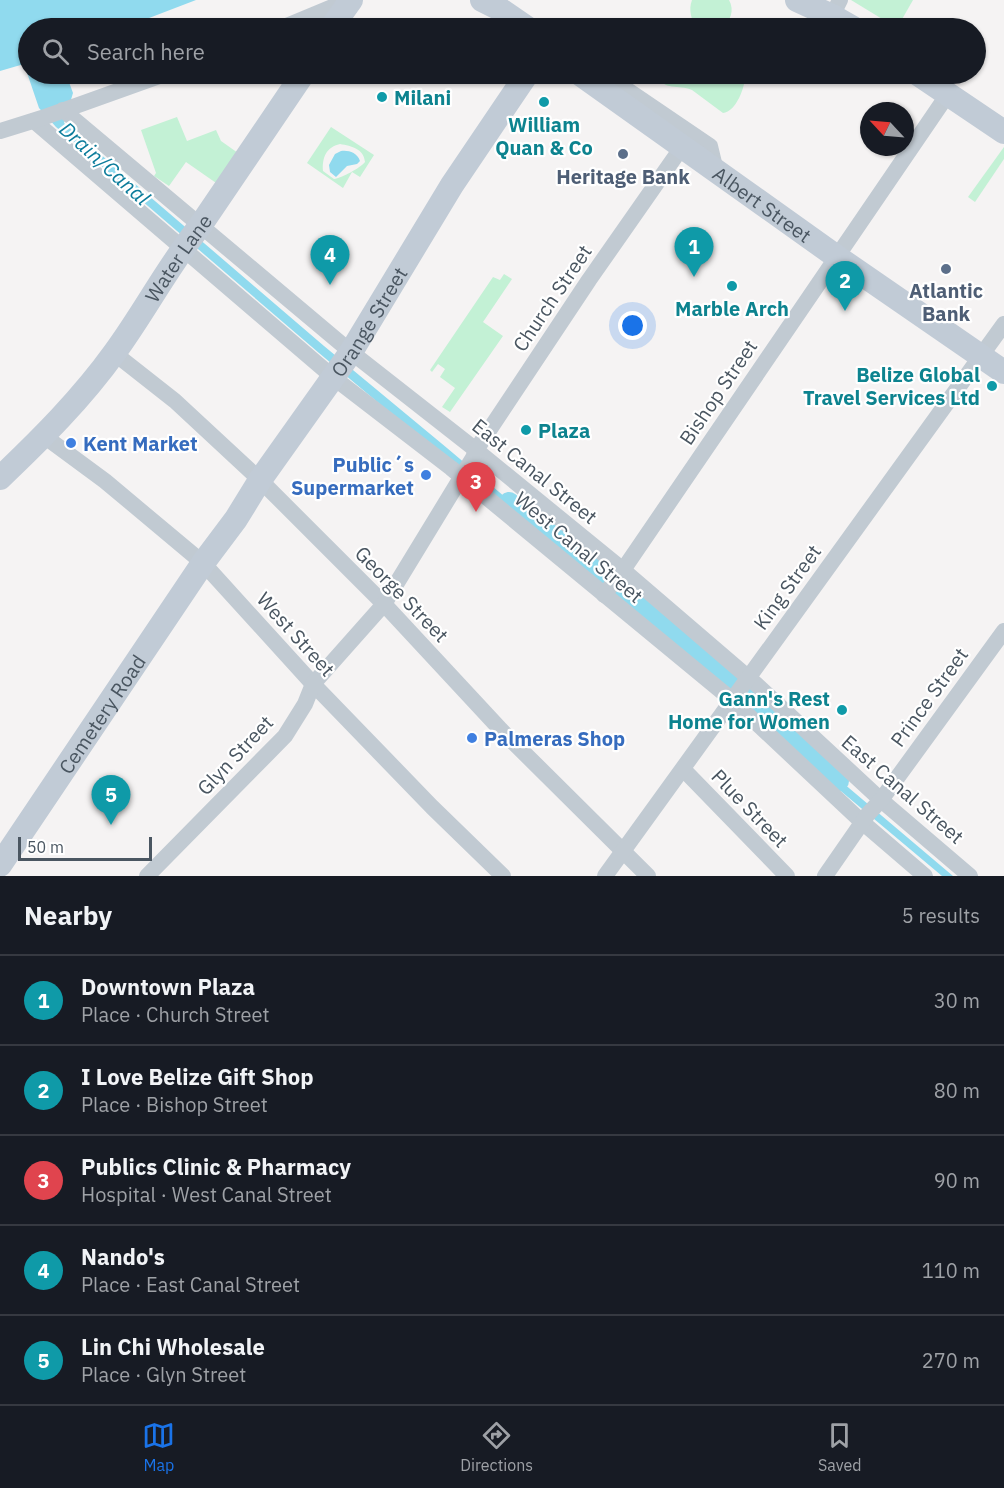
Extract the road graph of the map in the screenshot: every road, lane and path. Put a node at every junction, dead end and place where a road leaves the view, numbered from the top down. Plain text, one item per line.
1 (350, 0) edge
2 (482, 0) edge
3 (796, 0) edge
4 (836, 8) edge
5 (306, 18) edge
6 (337, 18) edge
7 (512, 18) edge
8 (137, 84) edge
9 (296, 84) edge
10 (520, 84) edge
11 (594, 84) edge
12 (619, 84) edge
13 (933, 84) edge
14 (948, 94) junction
15 (49, 116) junction
16 (0, 131) edge
17 (1004, 132) edge
18 (682, 147) junction
19 (716, 171) junction
20 (191, 238) junction
21 (837, 257) junction
22 (1004, 324) edge
23 (114, 353) junction
24 (982, 356) junction
25 (342, 366) junction
26 (1004, 372) edge
27 (44, 436) junction
28 (469, 463) junction
29 (0, 477) edge
30 (260, 480) junction
31 (203, 563) junction
32 (614, 583) junction
33 (384, 604) junction
34 (1004, 631) edge
35 (313, 684) junction
36 (739, 687) junction
37 (683, 769) junction
38 (871, 811) junction
39 (623, 850) junction
40 (0, 865) edge
41 (147, 876) edge
42 (504, 876) edge
43 (604, 876) edge
44 (648, 876) edge
45 (787, 876) edge
46 (825, 876) edge
47 (925, 876) edge
48 (970, 876) edge

1 - 5 street
1 - 6 main road
2 - 7 main road
3 - 4 main road
8 - 15 street
9 - 20 main road, Water Lane
10 - 25 main road, Orange Street
11 - 18 main road, Albert Street
12 - 19 street
13 - 14 main road
14 - 17 main road
14 - 21 street, Bishop Street
15 - 16 street
15 - 20 street, East Canal Street
15 - 20 street, West Canal Street
18 - 19 main road, Albert Street
18 - 28 street, Church Street
19 - 21 main road, Albert Street
20 - 23 main road, Water Lane
20 - 25 street, East Canal Street
20 - 25 street, West Canal Street
21 - 24 main road, Albert Street
21 - 32 street, Bishop Street
22 - 24 street, King Street
23 - 27 main road, Water Lane
23 - 30 street, George Street
24 - 26 main road, Albert Street
24 - 36 street, King Street
25 - 28 street, East Canal Street
25 - 28 street, West Canal Street
25 - 30 main road, Orange Street
27 - 29 main road, Water Lane
27 - 31 street, West Street
28 - 32 street, East Canal Street
28 - 32 street, West Canal Street
28 - 33 street, Glyn Street
30 - 31 main road, Orange Street
30 - 33 street, George Street
31 - 35 street, West Street
31 - 40 main road, Cemetery Road
32 - 36 street, East Canal Street
32 - 36 street, West Canal Street
33 - 35 street, Glyn Street
33 - 39 street, George Street
34 - 38 street, Prince Street
35 - 41 street, Glyn Street
35 - 42 street, West Street
36 - 37 street, King Street
36 - 38 street, East Canal Street
36 - 38 street, West Canal Street
37 - 39 street, King Street
37 - 45 street, Plue Street
38 - 46 street, Prince Street
38 - 47 street, West Canal Street
38 - 48 street, East Canal Street
39 - 43 street, King Street
39 - 44 street, George Street

